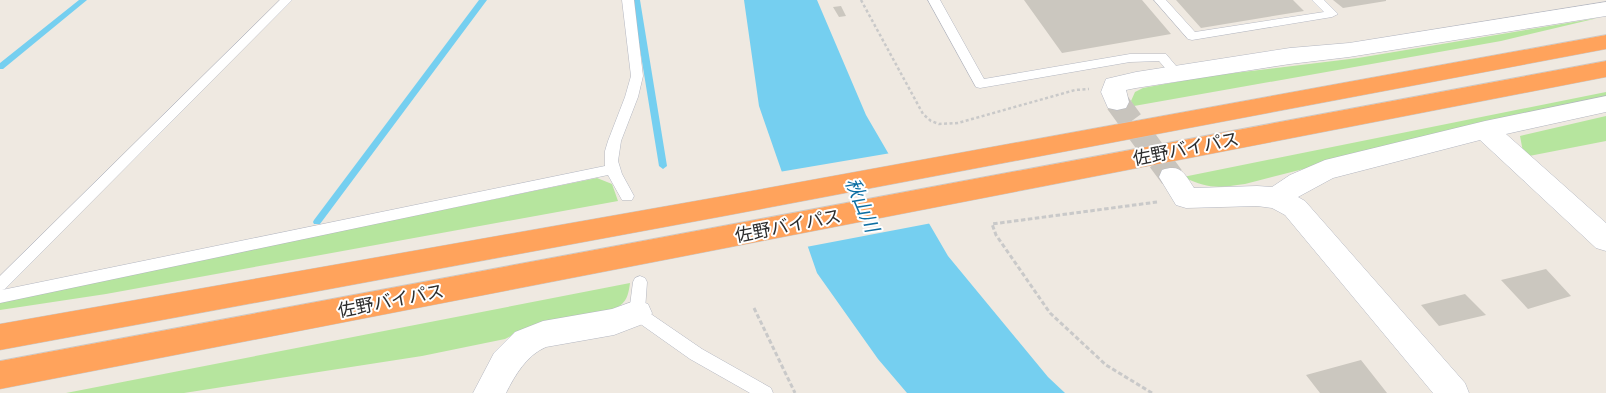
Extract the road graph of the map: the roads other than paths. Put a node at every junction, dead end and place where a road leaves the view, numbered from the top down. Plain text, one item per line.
1 (286, 0) edge
2 (628, 0) edge
3 (934, 0) edge
4 (1160, 0) edge
5 (1318, 0) edge
6 (1606, 9) edge
7 (1606, 42) edge
8 (1606, 69) edge
9 (1176, 73) junction
10 (1116, 95) road end
11 (1606, 104) edge
12 (1485, 130) junction
13 (613, 169) junction
14 (1179, 187) road end
15 (627, 196) dead end
16 (1277, 198) junction
17 (1606, 240) edge
18 (640, 282) dead end
19 (0, 285) edge
20 (0, 297) edge
21 (637, 313) junction
22 (0, 337) edge
23 (0, 375) edge
24 (490, 393) edge
25 (765, 393) edge
26 (1453, 393) edge

1 - 19 lane
2 - 13 lane
3 - 9 lane
4 - 5 lane
6 - 9 street
7 - 22 highway, 佐野バイパス
8 - 23 highway, 佐野バイパス
9 - 10 street
11 - 12 street
12 - 16 street
12 - 17 street
13 - 15 lane
13 - 20 lane
14 - 16 street
16 - 26 street
18 - 21 lane
21 - 24 street
21 - 25 lane

